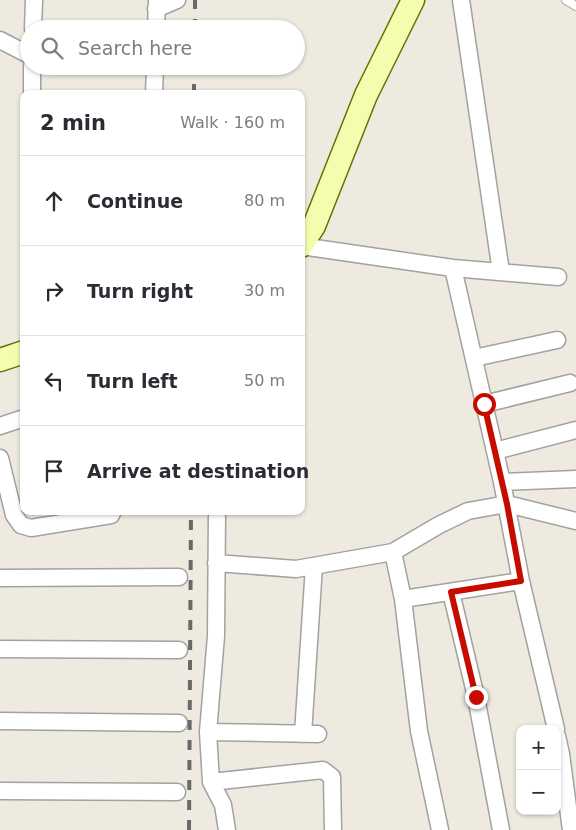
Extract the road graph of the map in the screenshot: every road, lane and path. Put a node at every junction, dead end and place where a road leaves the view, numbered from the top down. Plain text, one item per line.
1 (34, 0) edge
2 (177, 0) edge
3 (413, 0) edge
4 (460, 0) edge
5 (566, 0) edge
6 (156, 4) edge
7 (576, 6) edge
8 (33, 20) edge
9 (156, 20) edge
10 (0, 40) edge
11 (20, 50) edge
12 (32, 75) edge
13 (155, 75) edge
14 (32, 90) edge
15 (154, 90) edge
16 (305, 240) edge
17 (305, 247) edge
18 (453, 268) junction
19 (501, 272) junction
20 (558, 277) dead end
21 (557, 340) dead end
22 (20, 353) edge
23 (474, 358) junction
24 (0, 360) edge
25 (570, 383) dead end
26 (484, 404) junction
27 (20, 419) edge
28 (0, 426) edge
29 (576, 430) edge
30 (495, 451) junction
31 (0, 458) edge
32 (576, 479) edge
33 (502, 482) junction
34 (507, 504) junction
35 (110, 515) edge
36 (217, 515) edge
37 (576, 520) edge
38 (393, 552) junction
39 (216, 563) junction
40 (314, 566) junction
41 (178, 577) dead end
42 (0, 578) edge
43 (521, 581) junction
44 (451, 592) junction
45 (403, 599) junction
46 (0, 649) edge
47 (179, 650) dead end
48 (0, 721) edge
49 (179, 723) dead end
50 (555, 725) edge
51 (208, 732) junction
52 (561, 750) edge
53 (211, 782) junction
54 (0, 791) edge
55 (177, 792) dead end
56 (227, 830) edge
57 (333, 830) edge
58 (440, 830) edge
59 (501, 830) edge
60 (571, 830) edge

1 - 8 street
2 - 6 street
3 - 16 street
4 - 19 street
5 - 7 lane
6 - 9 street
10 - 11 street
12 - 14 street
13 - 15 street
17 - 18 street
18 - 19 street
18 - 23 street
19 - 20 street
21 - 23 street
22 - 24 street
23 - 26 street
25 - 26 street
26 - 30 street
27 - 28 street
29 - 30 street
30 - 33 street
31 - 35 street
32 - 33 street
33 - 34 street
34 - 37 street
34 - 38 street
34 - 43 street
36 - 39 street
38 - 40 street
38 - 45 street
39 - 40 street
39 - 51 street
40 - 51 street
41 - 42 street
43 - 44 street
43 - 50 street
44 - 45 street
44 - 59 street
45 - 58 street
46 - 47 street
48 - 49 street
51 - 53 street
52 - 60 street
53 - 56 street
53 - 57 street
54 - 55 street

